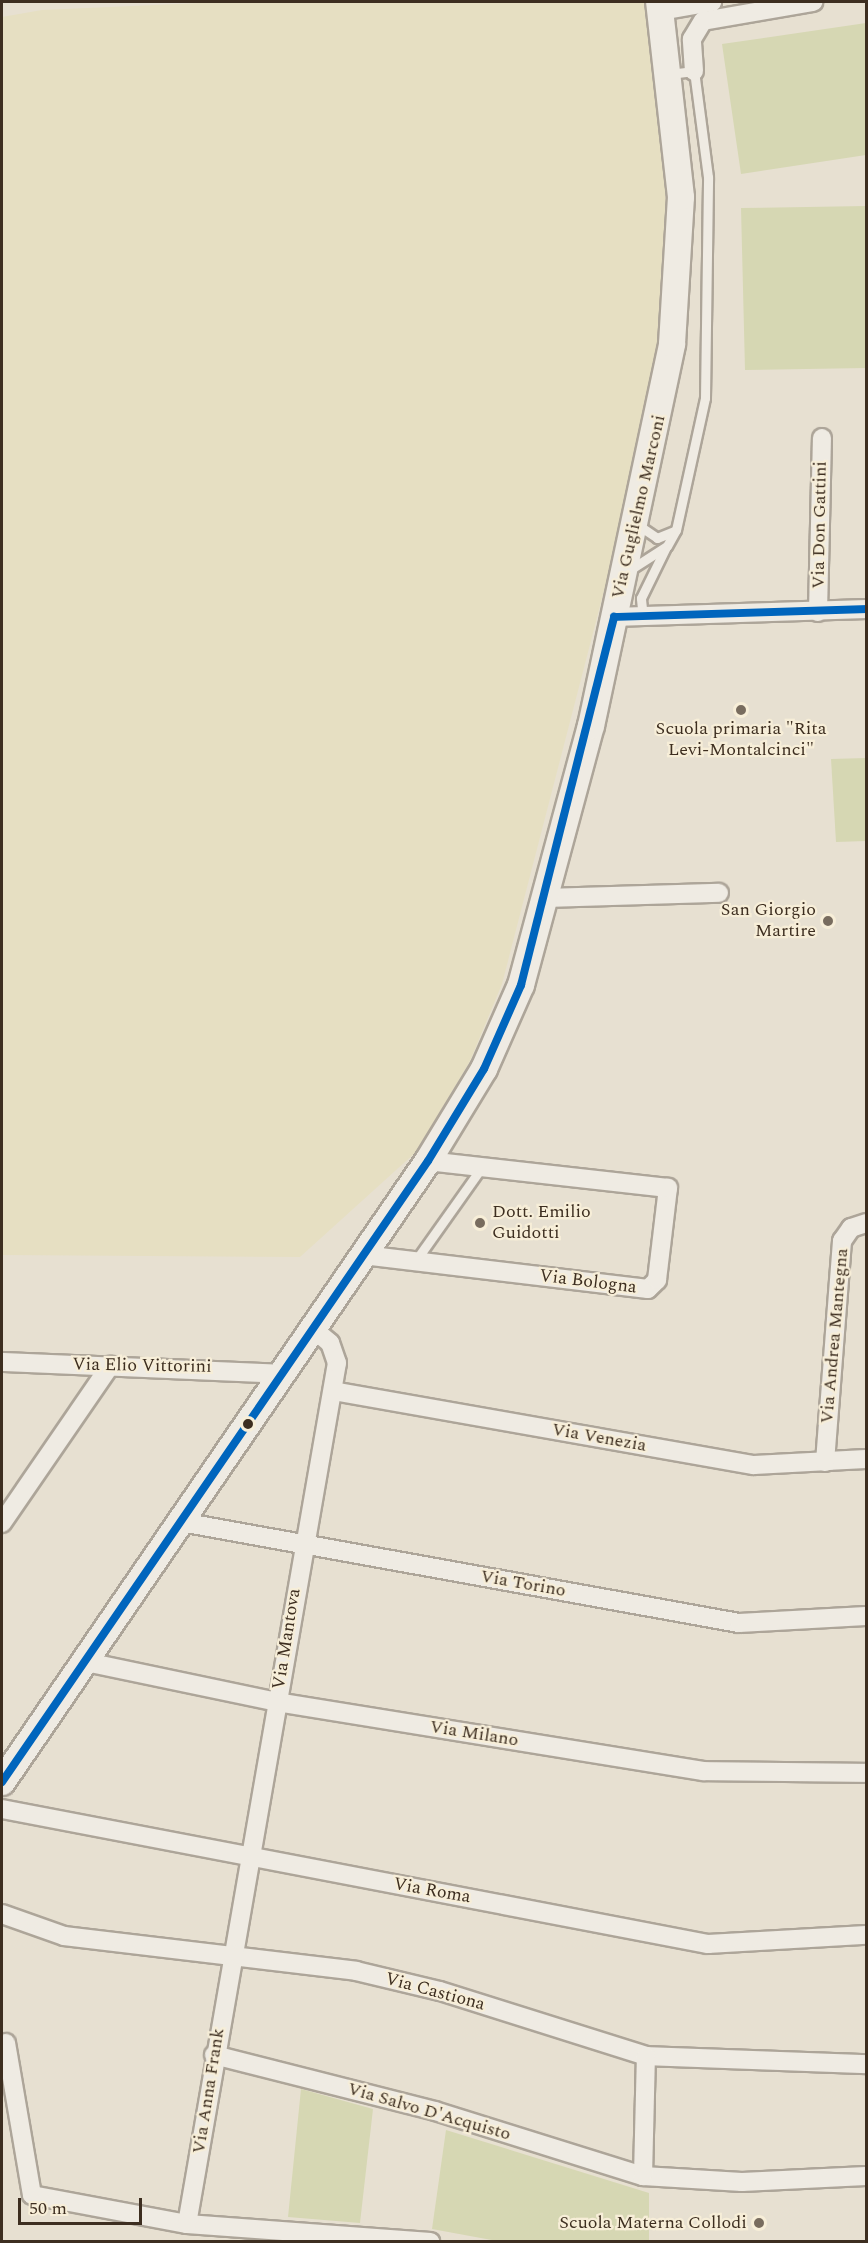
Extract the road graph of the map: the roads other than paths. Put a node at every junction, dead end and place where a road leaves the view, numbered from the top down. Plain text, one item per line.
1 (712, 2) edge
2 (813, 2) edge
3 (660, 6) edge
4 (763, 6) edge
5 (682, 73) junction
6 (822, 438) dead end
7 (638, 525) junction
8 (676, 530) junction
9 (667, 546) junction
10 (625, 573) junction
11 (867, 609) edge
12 (818, 612) junction
13 (614, 617) junction
14 (643, 618) junction
15 (719, 893) dead end
16 (546, 898) junction
17 (428, 1161) junction
18 (482, 1167) junction
19 (867, 1223) edge
20 (363, 1255) junction
21 (414, 1263) junction
22 (312, 1329) junction
23 (2, 1362) edge
24 (110, 1366) junction
25 (283, 1374) junction
26 (333, 1391) junction
27 (867, 1459) edge
28 (825, 1462) junction
29 (181, 1522) junction
30 (2, 1523) edge
31 (303, 1545) junction
32 (867, 1616) edge
33 (86, 1662) junction
34 (277, 1702) junction
35 (867, 1773) edge
36 (2, 1782) edge
37 (4, 1816) edge
38 (249, 1858) junction
39 (2, 1914) edge
40 (867, 1935) edge
41 (232, 1959) junction
42 (6, 2043) dead end
43 (214, 2055) junction
44 (646, 2056) junction
45 (867, 2064) edge
46 (643, 2176) junction
47 (867, 2176) edge
48 (187, 2224) junction
49 (430, 2241) edge

1 - 3 street
2 - 4 street
3 - 5 main road, Via Guglielmo Marconi
4 - 5 street
5 - 7 main road, Via Guglielmo Marconi
5 - 8 lane
6 - 12 street, Via Don Gattini
7 - 8 lane
7 - 10 main road, Via Guglielmo Marconi
8 - 9 lane
9 - 10 lane
9 - 14 lane
10 - 13 main road, Via Guglielmo Marconi
11 - 12 street
12 - 14 street
13 - 14 street
13 - 16 main road, Via Guglielmo Marconi
15 - 16 street
16 - 17 main road, Via Guglielmo Marconi
17 - 18 street, Via Bologna
17 - 20 main road, Via Guglielmo Marconi
18 - 21 lane
18 - 21 street, Via Bologna
19 - 28 street, Via Andrea Mantegna
20 - 21 street, Via Bologna
20 - 22 main road, Via Guglielmo Marconi
22 - 25 main road, Via Guglielmo Marconi
22 - 26 street, Via Mantova
23 - 24 street, Via Elio Vittorini
24 - 25 street, Via Elio Vittorini
24 - 30 street
25 - 29 main road, Via Guglielmo Marconi
26 - 28 street, Via Venezia
26 - 31 street, Via Mantova
27 - 28 street, Via Venezia
29 - 31 street, Via Torino
29 - 33 main road, Via Guglielmo Marconi
31 - 32 street, Via Torino
31 - 34 street, Via Mantova
33 - 34 street, Via Milano
33 - 36 main road, Via Guglielmo Marconi
34 - 35 street, Via Milano
34 - 38 street, Via Mantova
37 - 38 street, Via Roma
38 - 40 street, Via Roma
38 - 41 street, Via Mantova
39 - 41 street, Via Castiona
41 - 43 street, Via Anna Frank
41 - 44 street, Via Castiona
42 - 48 street
43 - 46 street, Via Salvo D'Acquisto
43 - 48 street, Via Anna Frank
44 - 45 street, Via Castiona
44 - 46 street
46 - 47 street, Via Salvo D'Acquisto
48 - 49 street

